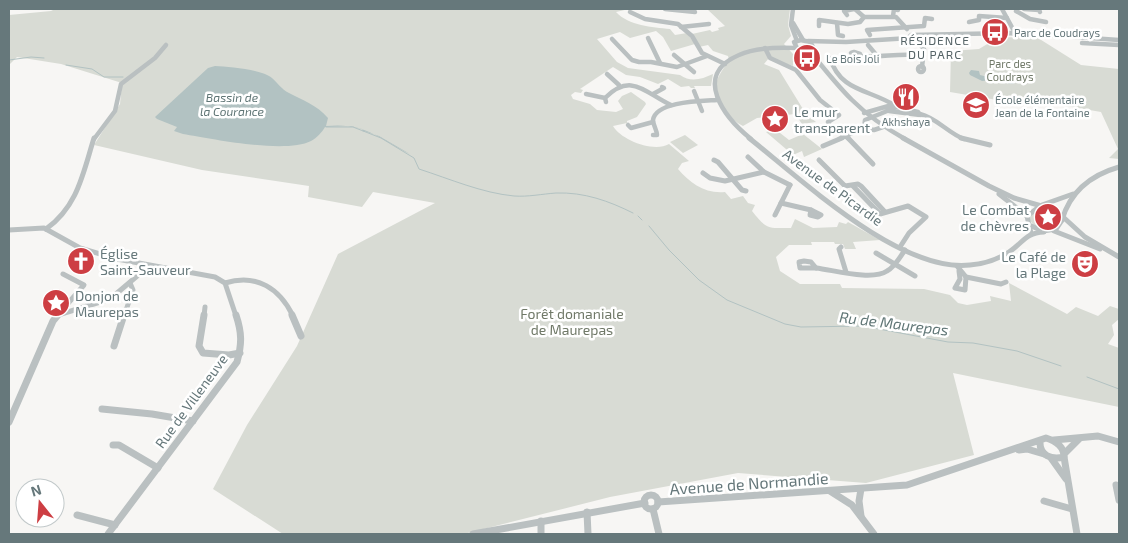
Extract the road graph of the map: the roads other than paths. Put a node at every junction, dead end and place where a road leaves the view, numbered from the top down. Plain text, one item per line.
1 (665, 9) edge
2 (793, 9) edge
3 (854, 9) edge
4 (1024, 9) edge
5 (680, 10) edge
6 (898, 10) dead end
7 (1004, 10) edge
8 (1016, 10) edge
9 (630, 12) dead end
10 (695, 12) dead end
11 (1040, 12) dead end
12 (847, 15) dead end
13 (791, 16) junction
14 (893, 16) junction
15 (864, 17) junction
16 (1007, 18) junction
17 (932, 19) dead end
18 (969, 22) dead end
19 (1046, 22) dead end
20 (838, 23) junction
21 (709, 24) dead end
22 (680, 26) junction
23 (819, 26) dead end
24 (906, 27) junction
25 (1016, 33) junction
26 (870, 34) dead end
27 (843, 36) dead end
28 (910, 36) junction
29 (648, 38) dead end
30 (916, 38) junction
31 (612, 39) dead end
32 (1119, 40) edge
33 (796, 41) junction
34 (806, 41) junction
35 (846, 42) junction
36 (1082, 43) dead end
37 (166, 45) dead end
38 (868, 45) dead end
39 (1119, 45) edge
40 (765, 48) junction
41 (771, 48) junction
42 (799, 48) junction
43 (811, 48) junction
44 (674, 55) dead end
45 (707, 56) junction
46 (860, 56) dead end
47 (878, 56) junction
48 (924, 56) junction
49 (830, 58) dead end
50 (658, 61) junction
51 (686, 64) junction
52 (725, 64) junction
53 (922, 67) dead end
54 (822, 68) junction
55 (694, 72) dead end
56 (607, 74) dead end
57 (619, 85) junction
58 (662, 87) dead end
59 (694, 91) dead end
60 (586, 94) dead end
61 (653, 94) junction
62 (717, 100) junction
63 (698, 102) junction
64 (671, 105) junction
65 (896, 106) junction
66 (884, 107) junction
67 (702, 111) dead end
68 (889, 111) junction
69 (864, 113) junction
70 (920, 114) junction
71 (869, 117) junction
72 (653, 122) junction
73 (628, 125) dead end
74 (883, 126) junction
75 (864, 128) junction
76 (653, 135) dead end
77 (846, 136) junction
78 (990, 145) dead end
79 (823, 146) dead end
80 (748, 157) dead end
81 (714, 160) dead end
82 (819, 160) dead end
83 (873, 164) dead end
84 (1119, 168) edge
85 (764, 172) junction
86 (702, 173) dead end
87 (795, 176) junction
88 (734, 181) junction
89 (803, 182) junction
90 (788, 184) junction
91 (990, 186) junction
92 (746, 191) dead end
93 (1075, 193) junction
94 (781, 203) junction
95 (1041, 206) junction
96 (811, 210) dead end
97 (775, 215) dead end
98 (1027, 216) junction
99 (1062, 217) junction
100 (1028, 224) junction
101 (46, 229) junction
102 (9, 230) edge
103 (1054, 231) junction
104 (1044, 232) junction
105 (1031, 233) junction
106 (841, 247) dead end
107 (902, 248) junction
108 (876, 253) dead end
109 (1119, 257) edge
110 (895, 263) junction
111 (148, 266) junction
112 (816, 268) dead end
113 (958, 269) junction
114 (846, 272) junction
115 (62, 274) dead end
116 (915, 276) dead end
117 (966, 277) junction
118 (1006, 282) dead end
119 (130, 283) junction
120 (225, 283) junction
121 (205, 307) dead end
122 (58, 315) junction
123 (301, 336) dead end
124 (114, 346) dead end
125 (240, 353) junction
126 (102, 409) dead end
127 (194, 421) junction
128 (9, 422) edge
129 (1083, 437) junction
130 (1054, 440) junction
131 (1040, 441) junction
132 (1119, 442) edge
133 (113, 445) dead end
134 (1005, 453) junction
135 (1064, 455) junction
136 (1049, 457) junction
137 (158, 468) junction
138 (1067, 481) junction
139 (1116, 485) dead end
140 (861, 489) junction
141 (841, 494) junction
142 (1119, 500) edge
143 (1044, 501) dead end
144 (644, 504) junction
145 (655, 506) junction
146 (1072, 509) junction
147 (587, 512) junction
148 (76, 515) dead end
149 (862, 516) junction
150 (541, 521) junction
151 (115, 525) junction
152 (501, 531) edge
153 (108, 534) edge
154 (473, 534) edge
155 (541, 534) edge
156 (588, 534) edge
157 (659, 534) edge
158 (874, 534) edge
159 (1077, 534) edge

1 - 5 street
2 - 13 street
3 - 12 street
3 - 15 street
4 - 11 street
5 - 10 street
5 - 22 street
6 - 14 street
7 - 16 street
8 - 19 street
9 - 22 street
13 - 33 street
13 - 34 street
14 - 15 street
14 - 24 street
15 - 20 street
16 - 18 street
16 - 25 street
17 - 24 street
20 - 23 street
20 - 27 street
21 - 22 street
22 - 45 street
24 - 26 street
24 - 28 street
25 - 30 street
25 - 32 street
28 - 30 street
28 - 35 street
29 - 50 street
30 - 48 street
31 - 50 street
33 - 34 street
33 - 41 street
33 - 42 street
34 - 35 street
34 - 43 street
35 - 43 street
36 - 39 street
37 - 101 street
38 - 47 street
40 - 41 street
40 - 52 street
40 - 77 street
41 - 42 street
42 - 43 street
42 - 54 street
43 - 54 street
44 - 51 street
45 - 51 street
45 - 52 street
46 - 47 street
47 - 48 street
48 - 53 street
49 - 65 street
50 - 51 street
51 - 55 street
52 - 62 street
54 - 69 street
56 - 57 street
57 - 60 street
57 - 61 street
58 - 61 street
59 - 63 street
61 - 64 street
62 - 63 street
62 - 87 street, Avenue de Picardie
63 - 64 street
63 - 67 street
64 - 72 street
65 - 66 street
65 - 68 street
65 - 70 street
66 - 68 street
66 - 69 street
68 - 70 street
68 - 71 street
69 - 71 street
70 - 78 street
71 - 74 street
71 - 75 street
72 - 73 street
72 - 76 street
74 - 75 street
74 - 91 street
75 - 77 street
77 - 79 street
77 - 83 street
80 - 85 street
81 - 88 street
82 - 107 street
84 - 93 street
85 - 88 street
85 - 90 street
86 - 88 street
87 - 89 street, Avenue de Picardie
87 - 90 street
88 - 92 street
89 - 90 street
89 - 107 street, Avenue de Picardie
90 - 94 street
91 - 95 street
91 - 98 street
93 - 95 street
93 - 99 street
94 - 96 street
94 - 97 street
95 - 98 street
95 - 99 street
98 - 100 street
99 - 103 street
99 - 109 street
100 - 104 street
100 - 105 street
101 - 102 street
101 - 111 street
103 - 104 street
103 - 109 street
104 - 105 street
105 - 113 street, Avenue de Picardie
106 - 114 street
107 - 110 street
107 - 113 street, Avenue de Picardie
108 - 110 street
110 - 114 street
110 - 116 street
111 - 119 street
111 - 120 street
112 - 114 street
113 - 117 street
113 - 117 street
115 - 122 street
117 - 118 street
119 - 122 street
119 - 124 street
120 - 123 street
120 - 125 street, Rue de Villeneuve
121 - 125 street
122 - 128 street
125 - 127 street, Rue de Villeneuve
126 - 127 street
127 - 137 street, Rue de Villeneuve
129 - 130 street, Avenue de Normandie
129 - 132 street, Avenue de Normandie
129 - 135 street
130 - 131 street, Avenue de Normandie
130 - 135 street
131 - 134 street, Avenue de Normandie
131 - 136 street
133 - 137 street
134 - 136 street, Avenue de Normandie
134 - 140 street, Avenue de Normandie
135 - 136 street, Avenue de Normandie
135 - 138 street
136 - 138 street
137 - 151 street, Rue de Villeneuve
138 - 146 street
139 - 142 street
140 - 141 street, Avenue de Normandie
140 - 149 street
141 - 145 street, Avenue de Normandie
141 - 149 street
143 - 146 street
144 - 145 street
144 - 145 street
144 - 147 street
145 - 157 street
146 - 159 street
147 - 150 street
147 - 156 street
148 - 151 street
149 - 158 street
150 - 152 street
150 - 155 street
151 - 153 street, Rue de Villeneuve
152 - 154 street

